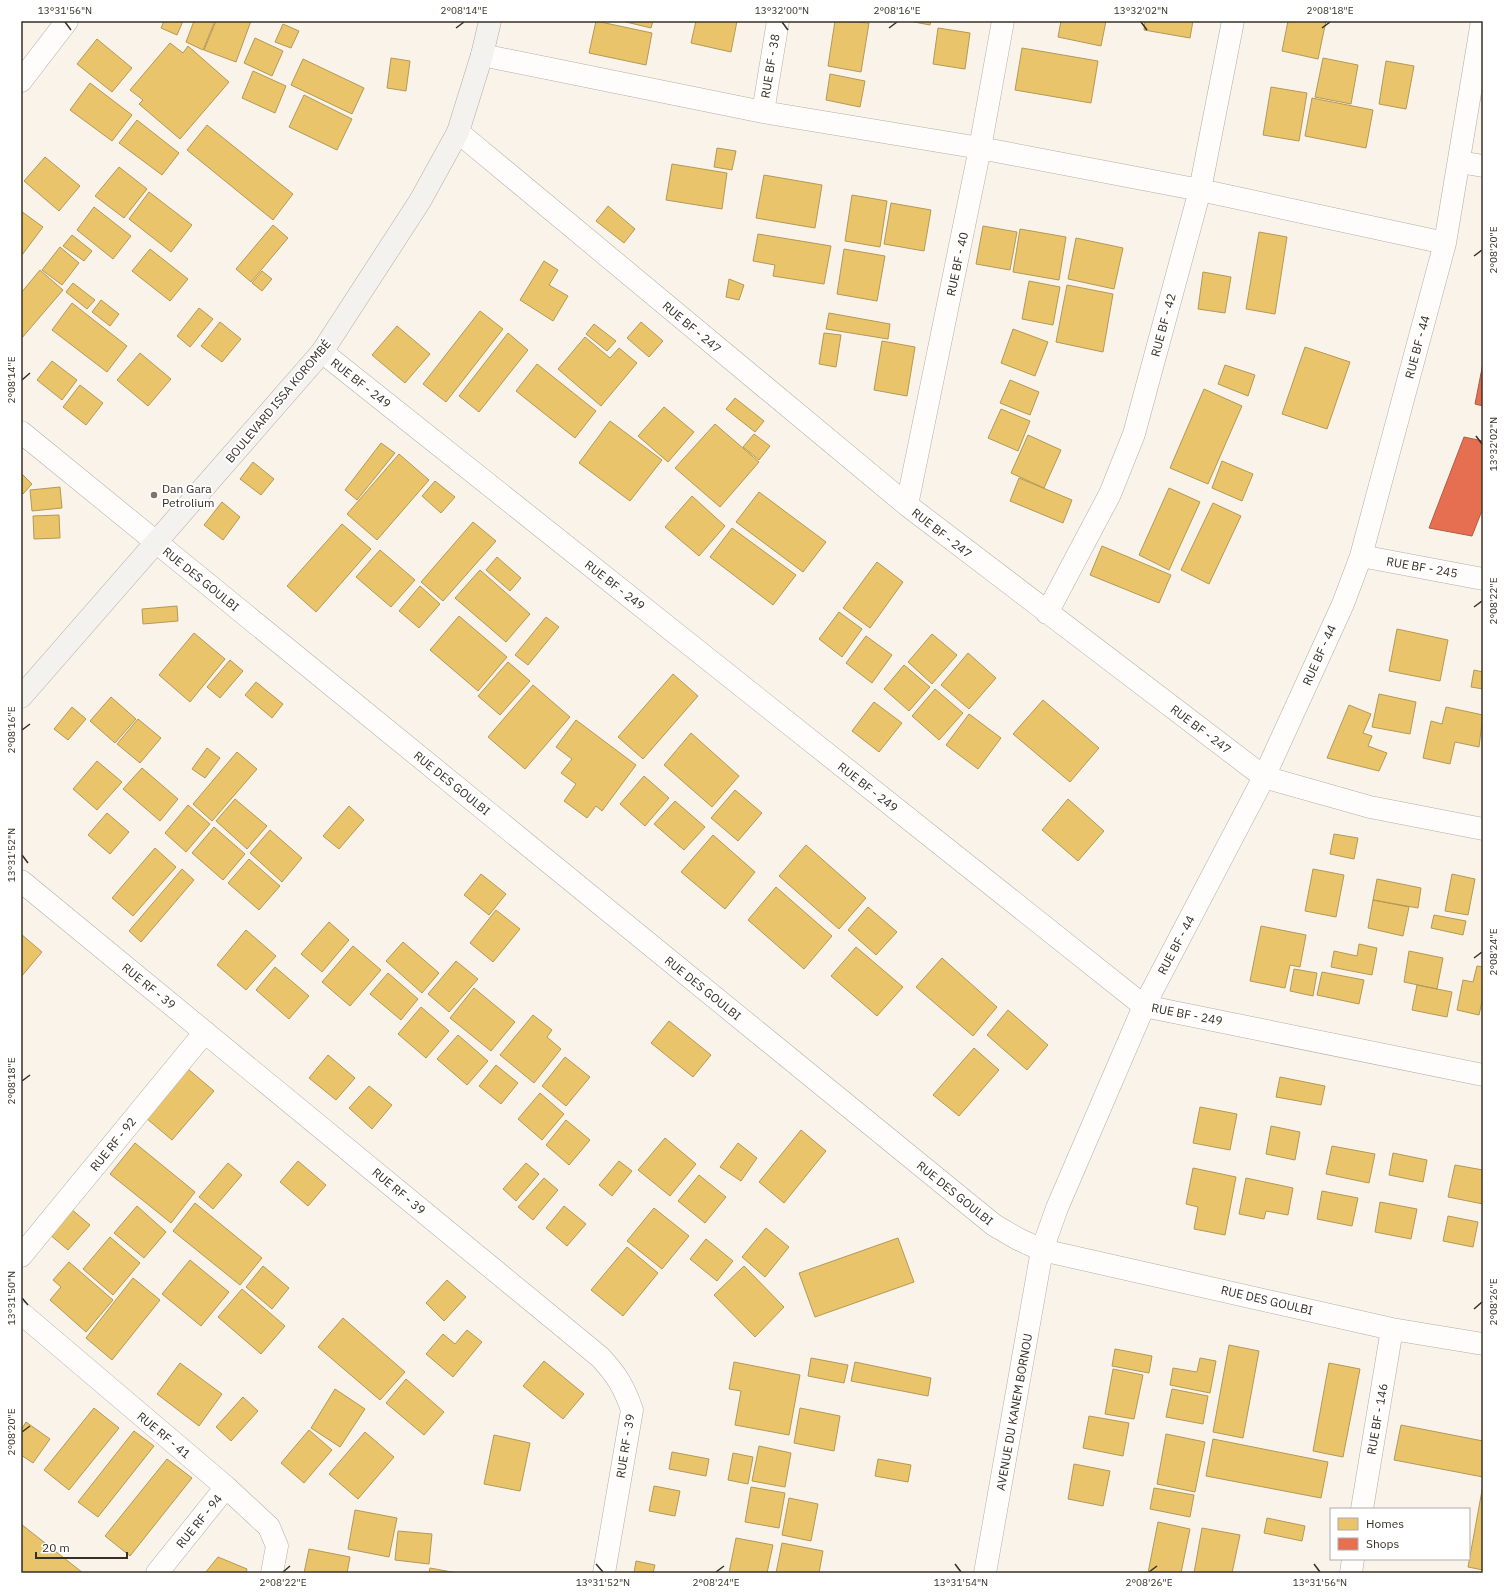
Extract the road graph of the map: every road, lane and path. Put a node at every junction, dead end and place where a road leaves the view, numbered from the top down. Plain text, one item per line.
1 (67, 21) edge
2 (490, 21) edge
3 (778, 21) edge
4 (1003, 21) edge
5 (1233, 21) edge
6 (1482, 21) edge
7 (482, 55) junction
8 (21, 81) edge
9 (763, 112) junction
10 (458, 132) junction
11 (980, 148) junction
12 (1460, 162) junction
13 (1483, 166) edge
14 (1200, 190) junction
15 (1445, 243) junction
16 (322, 352) junction
17 (21, 432) edge
18 (907, 506) junction
19 (156, 542) junction
20 (1361, 556) junction
21 (1483, 579) edge
22 (1047, 613) junction
23 (21, 697) edge
24 (1264, 777) junction
25 (1483, 829) edge
26 (21, 881) edge
27 (1144, 1006) junction
28 (205, 1032) junction
29 (1483, 1075) edge
30 (1042, 1250) junction
31 (21, 1256) edge
32 (21, 1313) edge
33 (1392, 1328) junction
34 (1483, 1344) edge
35 (226, 1487) junction
36 (1362, 1508) edge
37 (1353, 1560) edge
38 (156, 1573) edge
39 (272, 1573) edge
40 (604, 1573) edge
41 (985, 1573) edge
42 (1351, 1573) edge

1 - 8 street
2 - 7 street, BOULEVARD ISSA KOROMBÉ
3 - 9 street, RUE BF - 38
4 - 11 street, RUE BF - 40
5 - 14 street, RUE BF - 42
6 - 12 street, RUE BF - 44
7 - 9 street
7 - 10 street, BOULEVARD ISSA KOROMBÉ
9 - 11 street
10 - 16 street, BOULEVARD ISSA KOROMBÉ
10 - 18 street, RUE BF - 247
11 - 14 street
11 - 18 street, RUE BF - 40
12 - 13 street
12 - 15 street, RUE BF - 44
14 - 15 street
14 - 22 street, RUE BF - 42
15 - 20 street, RUE BF - 44
16 - 19 street, BOULEVARD ISSA KOROMBÉ
16 - 27 street, RUE BF - 249
17 - 19 street, RUE DES GOULBI
18 - 22 street, RUE BF - 247
19 - 23 street, BOULEVARD ISSA KOROMBÉ
19 - 30 street, RUE DES GOULBI
20 - 21 street, RUE BF - 245
20 - 24 street, RUE BF - 44
22 - 24 street, RUE BF - 247
24 - 25 street, RUE BF - 247
24 - 27 street, RUE BF - 44
26 - 28 street, RUE RF - 39
27 - 29 street, RUE BF - 249
27 - 30 street, RUE BF - 44
28 - 31 street, RUE RF - 92
28 - 40 street, RUE RF - 39
30 - 33 street, RUE DES GOULBI
30 - 41 street, AVENUE DU KANEM BORNOU
32 - 35 street, RUE RF - 41
33 - 34 street, RUE DES GOULBI
33 - 36 street, RUE BF - 146
35 - 38 street, RUE RF - 94
35 - 39 street, RUE RF - 41
37 - 42 street

